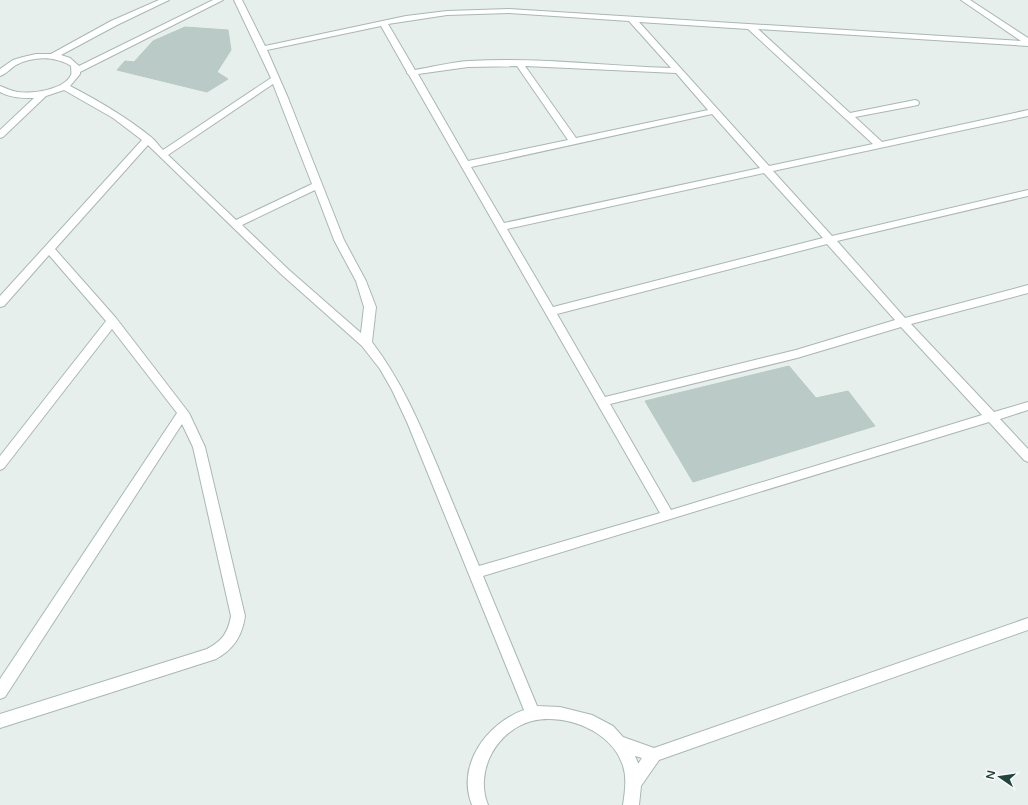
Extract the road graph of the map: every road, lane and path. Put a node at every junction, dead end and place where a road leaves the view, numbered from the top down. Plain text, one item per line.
1 (165, 0) edge
2 (219, 0) edge
3 (238, 0) edge
4 (966, 0) edge
5 (631, 18) junction
6 (383, 22) junction
7 (751, 27) junction
8 (1028, 43) edge
9 (262, 49) junction
10 (53, 56) junction
11 (519, 63) junction
12 (77, 70) junction
13 (678, 72) junction
14 (0, 73) edge
15 (411, 73) junction
16 (275, 78) junction
17 (64, 86) junction
18 (1, 91) edge
19 (43, 94) junction
20 (915, 103) dead end
21 (714, 111) junction
22 (1028, 113) edge
23 (848, 116) junction
24 (0, 135) edge
25 (148, 139) junction
26 (573, 141) junction
27 (880, 145) junction
28 (162, 155) junction
29 (465, 165) junction
30 (767, 170) junction
31 (318, 185) junction
32 (1028, 193) edge
33 (236, 224) junction
34 (500, 227) junction
35 (829, 240) junction
36 (49, 249) junction
37 (1028, 289) edge
38 (0, 303) edge
39 (550, 312) junction
40 (112, 321) junction
41 (903, 322) junction
42 (366, 343) junction
43 (602, 402) junction
44 (1028, 406) edge
45 (183, 413) junction
46 (991, 417) junction
47 (1028, 457) edge
48 (0, 465) edge
49 (668, 516) junction
50 (475, 573) junction
51 (1028, 624) edge
52 (0, 692) edge
53 (533, 714) junction
54 (0, 721) edge
55 (616, 742) junction
56 (654, 756) junction
57 (633, 784) junction
58 (480, 805) edge
59 (631, 805) edge

1 - 10 street
2 - 12 street
3 - 9 street
4 - 8 street
5 - 6 street
5 - 7 street
5 - 13 street
6 - 9 street
6 - 15 street
7 - 8 street
7 - 23 street
9 - 16 street
10 - 12 street
10 - 14 street
11 - 13 street
11 - 15 street
11 - 26 street
12 - 17 street
13 - 21 street
15 - 29 street
16 - 28 street
16 - 31 street
17 - 19 street
17 - 25 street
18 - 19 street
19 - 24 street
20 - 23 street
21 - 26 street
21 - 30 street
22 - 27 street
23 - 27 street
25 - 28 street
25 - 36 street
26 - 29 street
27 - 30 street
28 - 33 street
29 - 34 street
30 - 34 street
30 - 35 street
31 - 33 street
31 - 42 street
32 - 35 street
33 - 42 street
34 - 39 street
35 - 39 street
35 - 41 street
36 - 38 street
36 - 40 street
37 - 41 street
39 - 43 street
40 - 45 street
40 - 48 street
41 - 43 street
41 - 46 street
42 - 50 street
43 - 49 street
44 - 46 street
45 - 52 street
45 - 54 street
46 - 47 street
46 - 49 street
49 - 50 street
50 - 53 street
51 - 56 street
53 - 55 street
53 - 58 street
55 - 56 street
55 - 57 street
56 - 57 street
57 - 59 street

